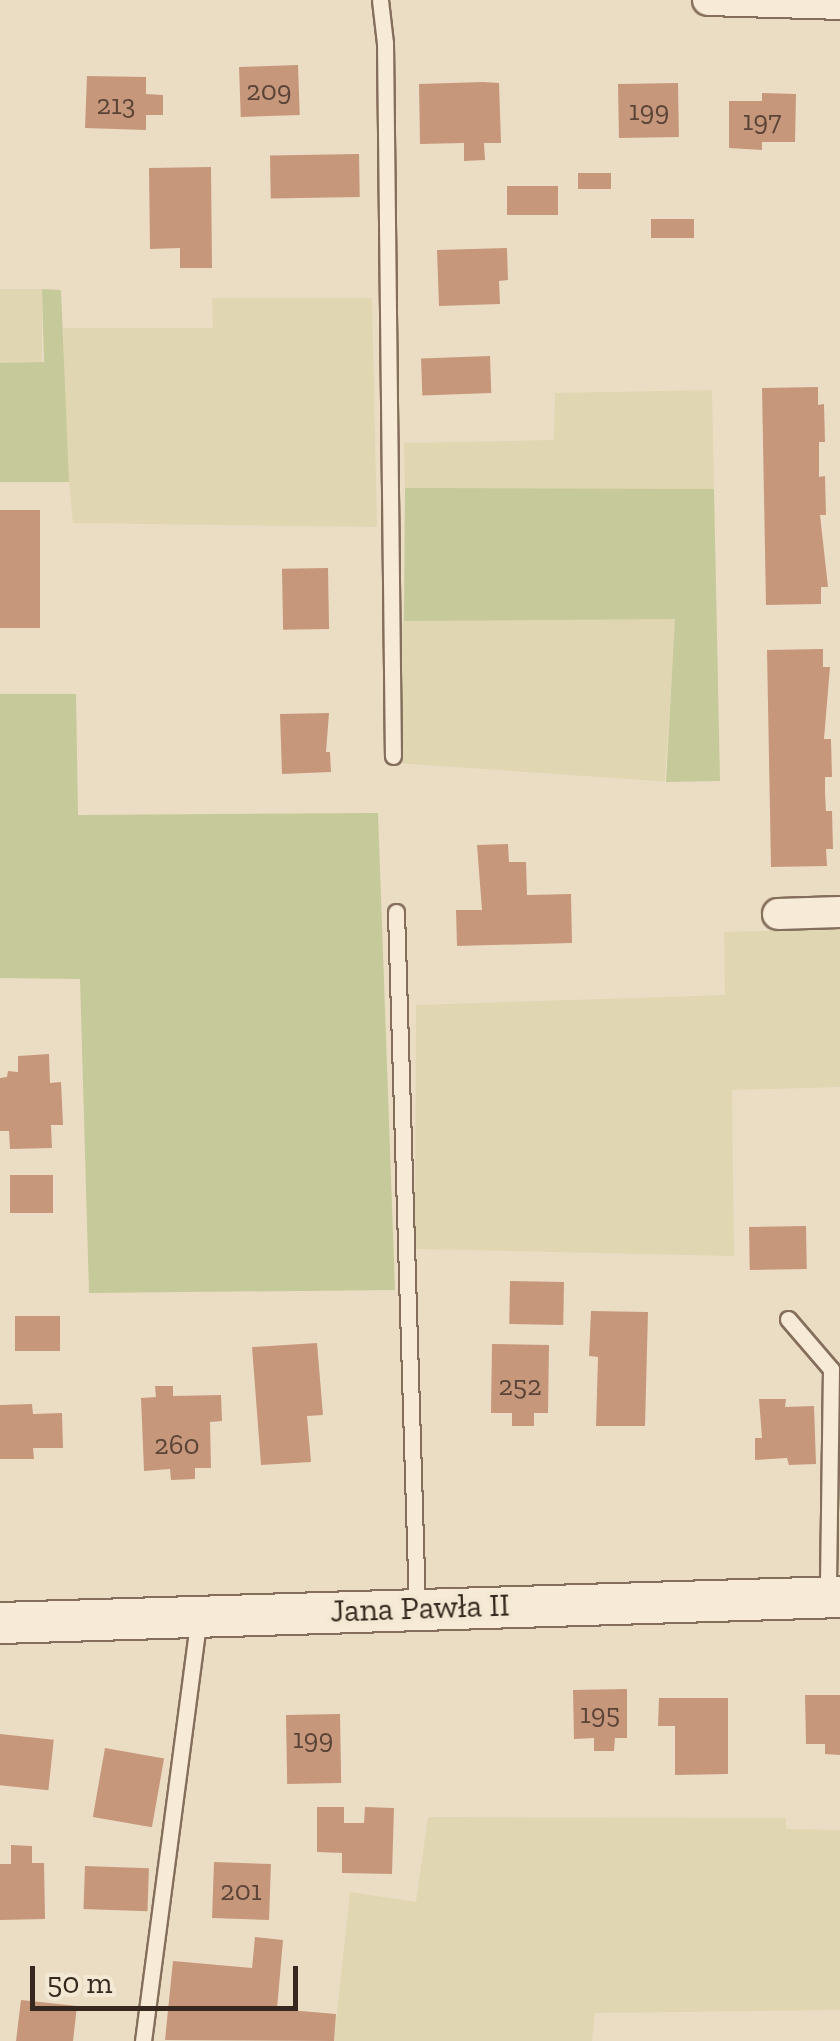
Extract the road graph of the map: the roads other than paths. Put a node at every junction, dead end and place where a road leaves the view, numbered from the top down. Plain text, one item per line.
1 (380, 0) edge
2 (708, 0) edge
3 (840, 4) edge
4 (393, 756) dead end
5 (396, 912) dead end
6 (840, 912) edge
7 (778, 914) dead end
8 (788, 1319) dead end
9 (834, 1597) edge
10 (417, 1607) junction
11 (199, 1618) junction
12 (0, 1623) edge
13 (143, 2041) edge

1 - 4 lane
2 - 3 street
5 - 10 lane
6 - 7 street
8 - 9 lane
9 - 10 street, Jana Pawła II
10 - 11 street, Jana Pawła II
11 - 12 street, Jana Pawła II
11 - 13 lane

